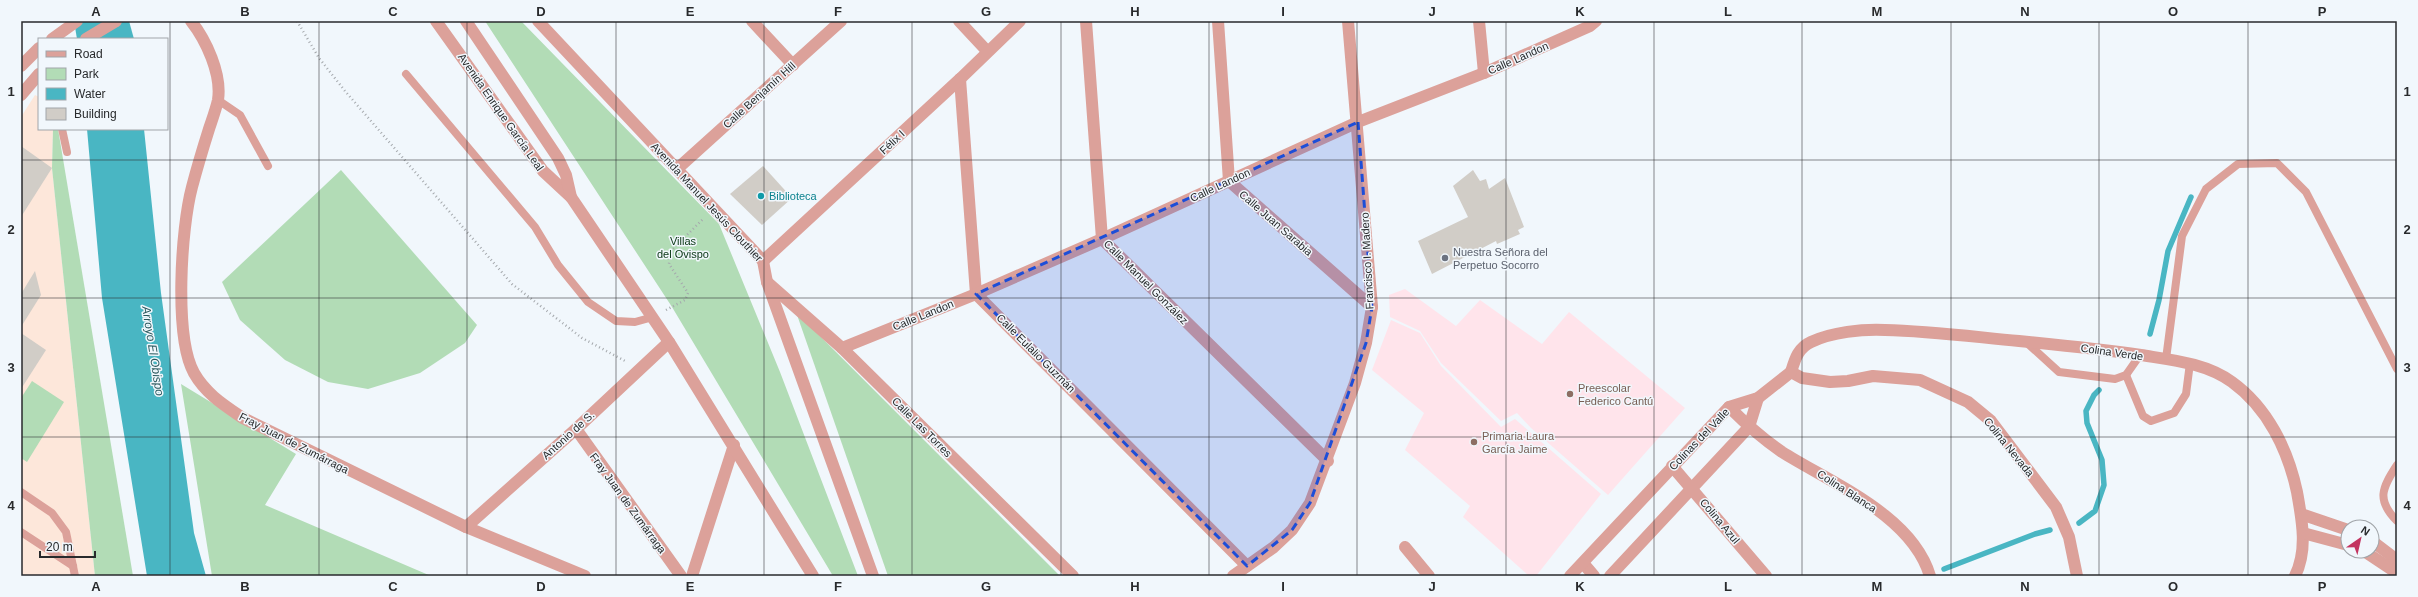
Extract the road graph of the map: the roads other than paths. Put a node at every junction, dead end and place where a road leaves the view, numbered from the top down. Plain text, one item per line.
1 (77, 21) edge
2 (116, 21) edge
3 (191, 21) edge
4 (436, 21) edge
5 (466, 21) edge
6 (538, 21) edge
7 (752, 21) edge
8 (841, 21) edge
9 (959, 21) edge
10 (1020, 21) edge
11 (1086, 21) edge
12 (1218, 21) edge
13 (1348, 21) edge
14 (1479, 21) edge
15 (1596, 21) edge
16 (57, 36) edge
17 (88, 38) edge
18 (38, 49) edge
19 (987, 51) junction
20 (793, 65) junction
21 (21, 66) edge
22 (1484, 73) junction
23 (406, 74) dead end
24 (38, 75) edge
25 (960, 79) junction
26 (21, 95) edge
27 (218, 100) junction
28 (1358, 122) junction
29 (62, 130) edge
30 (68, 152) dead end
31 (268, 166) dead end
32 (678, 169) junction
33 (1229, 181) junction
34 (571, 197) junction
35 (1102, 239) junction
36 (763, 261) junction
37 (767, 282) junction
38 (976, 294) junction
39 (1372, 307) junction
40 (653, 317) junction
41 (669, 342) junction
42 (2026, 342) junction
43 (842, 348) junction
44 (2140, 355) junction
45 (2166, 359) junction
46 (2190, 363) junction
47 (2397, 368) edge
48 (1791, 372) junction
49 (2126, 375) junction
50 (1758, 398) junction
51 (1729, 407) junction
52 (1749, 427) junction
53 (576, 430) junction
54 (734, 444) junction
55 (1328, 461) junction
56 (2397, 465) edge
57 (1672, 466) junction
58 (1691, 487) junction
59 (21, 492) edge
60 (2301, 514) junction
61 (2397, 521) edge
62 (466, 527) junction
63 (2340, 527) edge
64 (21, 532) edge
65 (2303, 533) junction
66 (2340, 543) edge
67 (1405, 547) dead end
68 (2380, 547) edge
69 (2376, 559) edge
70 (2397, 560) edge
71 (1584, 562) junction
72 (73, 566) junction
73 (1247, 566) junction
74 (2397, 573) edge
75 (75, 576) edge
76 (585, 576) edge
77 (681, 576) edge
78 (692, 576) edge
79 (813, 576) edge
80 (873, 576) edge
81 (1073, 576) edge
82 (1233, 576) edge
83 (1429, 576) edge
84 (1570, 576) edge
85 (1594, 576) edge
86 (1610, 576) edge
87 (1766, 576) edge
88 (1930, 576) edge
89 (2077, 576) edge
90 (2295, 576) edge

1 - 16 street
2 - 17 street
3 - 27 street, Fray Juan de Zumárraga
4 - 34 street, Avenida Enrique García Leal
5 - 34 street
6 - 32 street, Avenida Manuel Jesús Clouthier
7 - 20 street
8 - 20 street, Calle Benjamín Hill
9 - 19 street
10 - 19 street, Félix I
11 - 35 street, Calle Manuel González
12 - 33 street, Calle Juan Sarabia
13 - 28 street, Francisco I. Madero
14 - 22 street
15 - 22 street, Calle Landon
18 - 21 street
19 - 25 street, Félix I
20 - 32 street, Calle Benjamín Hill
22 - 28 street, Calle Landon
23 - 40 lane
24 - 26 street
25 - 36 street, Félix I
25 - 38 street
27 - 31 lane
27 - 62 street, Fray Juan de Zumárraga
28 - 33 street, Calle Landon
28 - 39 street, Francisco I. Madero
29 - 30 lane
32 - 36 street, Avenida Manuel Jesús Clouthier
33 - 35 street, Calle Landon
33 - 39 street, Calle Juan Sarabia
34 - 40 street
35 - 38 street, Calle Landon
35 - 55 street, Calle Manuel González
36 - 37 street, Avenida Manuel Jesús Clouthier
37 - 43 street, Calle Las Torres
37 - 80 street, Avenida Manuel Jesús Clouthier
38 - 43 street, Calle Landon
38 - 73 street, Calle Eulalio Guzmán
39 - 55 street, Francisco I. Madero
40 - 41 street
41 - 53 street, Antonio de S.
41 - 54 street
42 - 44 street, Colina Verde
42 - 48 street, Colina Verde
42 - 49 lane
43 - 81 street, Calle Las Torres
44 - 45 street, Colina Verde
44 - 49 lane
45 - 46 street, Colina Verde
45 - 47 lane
46 - 49 lane
46 - 60 street, Colina Verde
48 - 50 street
48 - 89 street, Colina Nevada
50 - 51 street, Colinas del Valle
50 - 52 street
51 - 52 street, Colina Blanca
51 - 57 street, Colinas del Valle
52 - 58 street
52 - 88 street, Colina Blanca
53 - 62 street, Antonio de S.
53 - 77 street, Fray Juan de Zumárraga
54 - 78 street
54 - 79 street
55 - 73 street, Francisco I. Madero
56 - 61 lane
57 - 58 street, Colina Azul
57 - 71 street, Colinas del Valle
58 - 86 street
58 - 87 street, Colina Azul
59 - 72 lane
60 - 63 street
60 - 65 street, Colina Verde
62 - 76 street, Fray Juan de Zumárraga
64 - 72 lane
65 - 66 street
65 - 90 street, Colina Verde
67 - 83 street
68 - 70 street
69 - 74 street
71 - 84 street, Colinas del Valle
71 - 85 street
72 - 75 lane
73 - 82 street, Francisco I. Madero

